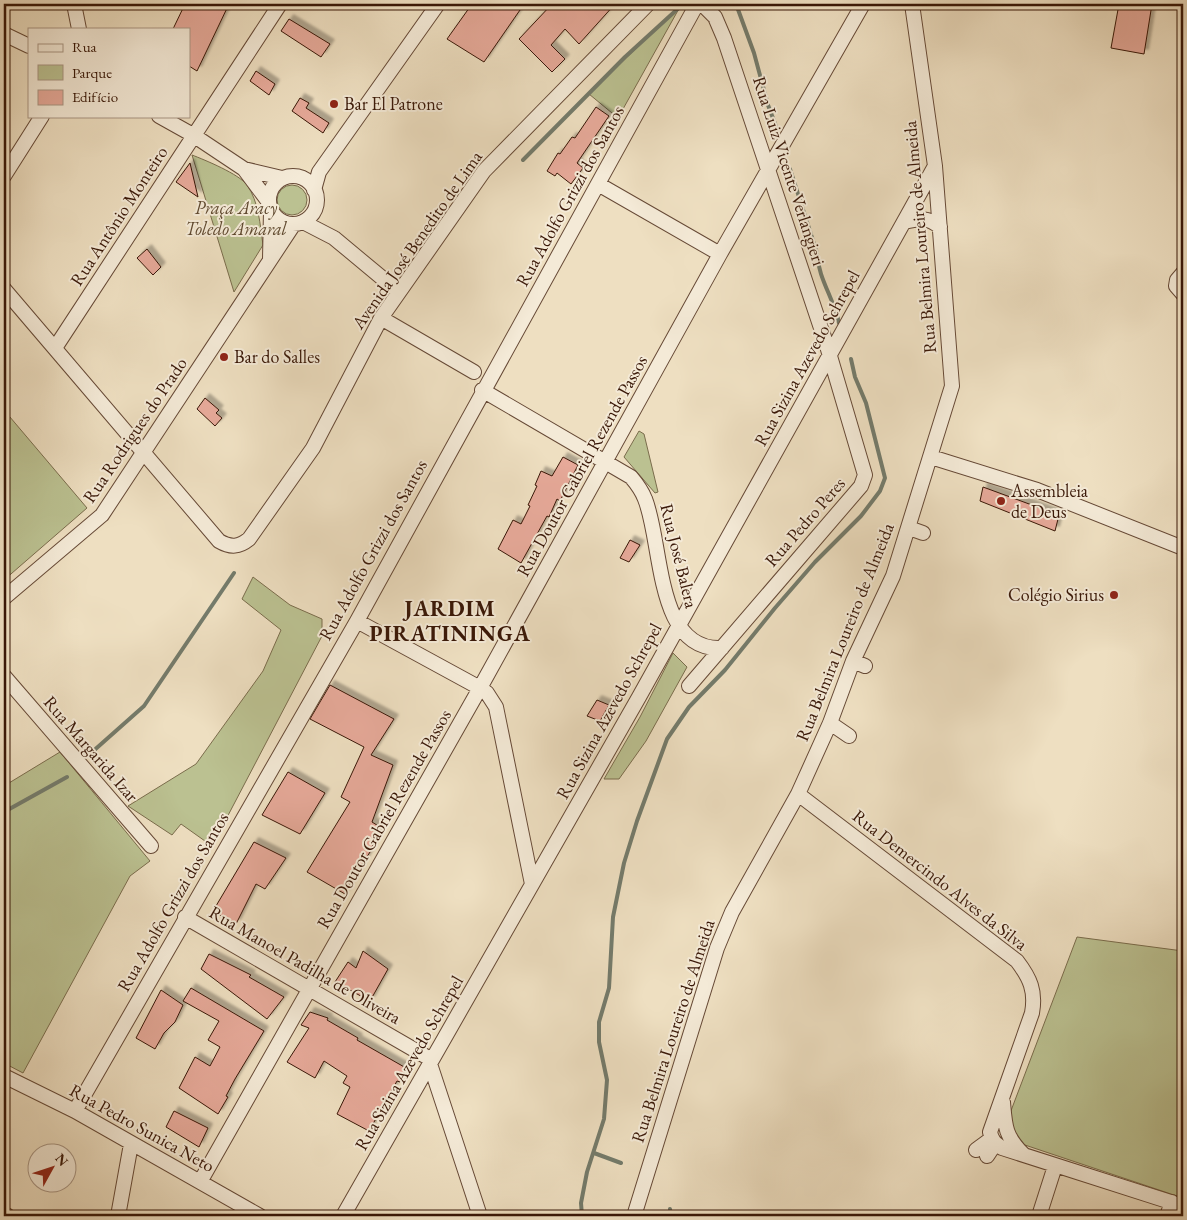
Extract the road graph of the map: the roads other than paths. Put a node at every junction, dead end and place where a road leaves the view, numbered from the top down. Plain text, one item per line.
1 (74, 4) edge
2 (280, 4) edge
3 (438, 4) edge
4 (648, 4) edge
5 (697, 4) edge
6 (702, 4) edge
7 (863, 4) edge
8 (912, 4) edge
9 (79, 28) edge
10 (4, 34) edge
11 (28, 46) edge
12 (41, 118) edge
13 (163, 118) edge
14 (193, 135) junction
15 (936, 166) junction
16 (244, 169) junction
17 (769, 169) junction
18 (4, 176) edge
19 (282, 178) junction
20 (598, 184) junction
21 (314, 190) junction
22 (270, 206) junction
23 (315, 208) junction
24 (904, 222) junction
25 (298, 223) junction
26 (940, 227) junction
27 (334, 238) junction
28 (720, 254) junction
29 (270, 260) junction
30 (1183, 273) edge
31 (4, 289) edge
32 (1179, 290) edge
33 (400, 292) junction
34 (381, 318) junction
35 (55, 348) junction
36 (830, 355) junction
37 (474, 372) dead end
38 (482, 390) junction
39 (144, 452) junction
40 (931, 457) junction
41 (606, 461) junction
42 (909, 528) junction
43 (923, 533) dead end
44 (1183, 548) edge
45 (4, 598) edge
46 (356, 621) junction
47 (678, 627) junction
48 (722, 648) junction
49 (4, 676) edge
50 (689, 686) dead end
51 (480, 688) junction
52 (830, 722) junction
53 (849, 736) dead end
54 (798, 794) junction
55 (523, 841) junction
56 (151, 846) dead end
57 (554, 846) junction
58 (532, 884) junction
59 (185, 917) junction
60 (309, 988) junction
61 (431, 1062) junction
62 (4, 1076) edge
63 (415, 1091) junction
64 (438, 1094) junction
65 (1002, 1097) junction
66 (74, 1110) junction
67 (994, 1141) junction
68 (131, 1144) junction
69 (981, 1153) dead end
70 (1024, 1154) junction
71 (1056, 1166) junction
72 (200, 1182) junction
73 (1177, 1204) edge
74 (244, 1212) edge
75 (4, 1214) edge
76 (8, 1216) edge
77 (118, 1216) edge
78 (260, 1216) edge
79 (344, 1216) edge
80 (480, 1216) edge
81 (634, 1216) edge
82 (1039, 1216) edge
83 (1168, 1216) edge

1 - 9 street
2 - 14 street, Rua Antônio Monteiro
3 - 21 street
4 - 33 street, Avenida José Benedito de Lima
5 - 20 street, Rua Adolfo Grizzi dos Santos
6 - 17 street, Rua Luiz Vicente Verlangieri
7 - 17 street, Rua Doutor Gabriel Rezende Passos
8 - 15 street, Rua Belmira Loureiro de Almeida
10 - 11 street
12 - 18 street
13 - 14 street
14 - 16 street
14 - 35 street, Rua Antônio Monteiro
15 - 24 street, Rua Sizina Azevedo Schrepel
15 - 26 street, Rua Belmira Loureiro de Almeida
16 - 19 street
16 - 22 street
17 - 28 street, Rua Doutor Gabriel Rezende Passos
17 - 36 street, Rua Luiz Vicente Verlangieri
19 - 21 street
19 - 22 street
20 - 28 street
20 - 38 street, Rua Adolfo Grizzi dos Santos
21 - 23 street
22 - 25 street
22 - 29 street
23 - 25 street
23 - 27 street
24 - 26 street
24 - 36 street, Rua Sizina Azevedo Schrepel
25 - 27 street
25 - 29 street, Rua Rodrigues do Prado
26 - 40 street, Rua Belmira Loureiro de Almeida
27 - 33 street
28 - 41 street, Rua Doutor Gabriel Rezende Passos
29 - 39 street, Rua Rodrigues do Prado
30 - 32 street
31 - 35 street
33 - 34 street, Avenida José Benedito de Lima
34 - 37 street
34 - 39 street, Avenida José Benedito de Lima
35 - 39 street
36 - 47 street, Rua Sizina Azevedo Schrepel
36 - 48 street, Rua Pedro Peres
38 - 41 street, Rua José Balera
38 - 46 street, Rua Adolfo Grizzi dos Santos
39 - 45 street, Rua Rodrigues do Prado
40 - 42 street, Rua Belmira Loureiro de Almeida
40 - 44 street
41 - 47 street, Rua José Balera
41 - 51 street, Rua Doutor Gabriel Rezende Passos
42 - 43 street
42 - 52 street, Rua Belmira Loureiro de Almeida
46 - 51 street
46 - 59 street, Rua Adolfo Grizzi dos Santos
47 - 48 street, Rua José Balera
47 - 57 street, Rua Sizina Azevedo Schrepel
48 - 50 street, Rua Pedro Peres
49 - 56 street, Rua Margarida Izar
51 - 55 street
51 - 60 street, Rua Doutor Gabriel Rezende Passos
52 - 53 street
52 - 54 street, Rua Belmira Loureiro de Almeida
54 - 65 street, Rua Demercindo Alves da Silva
54 - 81 street, Rua Belmira Loureiro de Almeida
55 - 57 street
55 - 58 street
57 - 58 street, Rua Sizina Azevedo Schrepel
58 - 61 street, Rua Sizina Azevedo Schrepel
59 - 60 street, Rua Manoel Padilha de Oliveira
59 - 66 street, Rua Adolfo Grizzi dos Santos
60 - 61 street, Rua Manoel Padilha de Oliveira
60 - 72 street, Rua Doutor Gabriel Rezende Passos
61 - 63 street, Rua Sizina Azevedo Schrepel
61 - 64 street
62 - 66 street, Rua Pedro Sunica Neto
63 - 64 street
63 - 79 street, Rua Sizina Azevedo Schrepel
64 - 80 street
65 - 67 street, Rua Demercindo Alves da Silva
65 - 70 street, Rua Demercindo Alves da Silva
66 - 68 street, Rua Pedro Sunica Neto
67 - 69 street
67 - 70 street
68 - 72 street, Rua Pedro Sunica Neto
68 - 77 street
70 - 71 street
71 - 73 street
71 - 82 street
72 - 74 street, Rua Pedro Sunica Neto
73 - 83 street
74 - 78 street, Rua Pedro Sunica Neto
75 - 76 street

